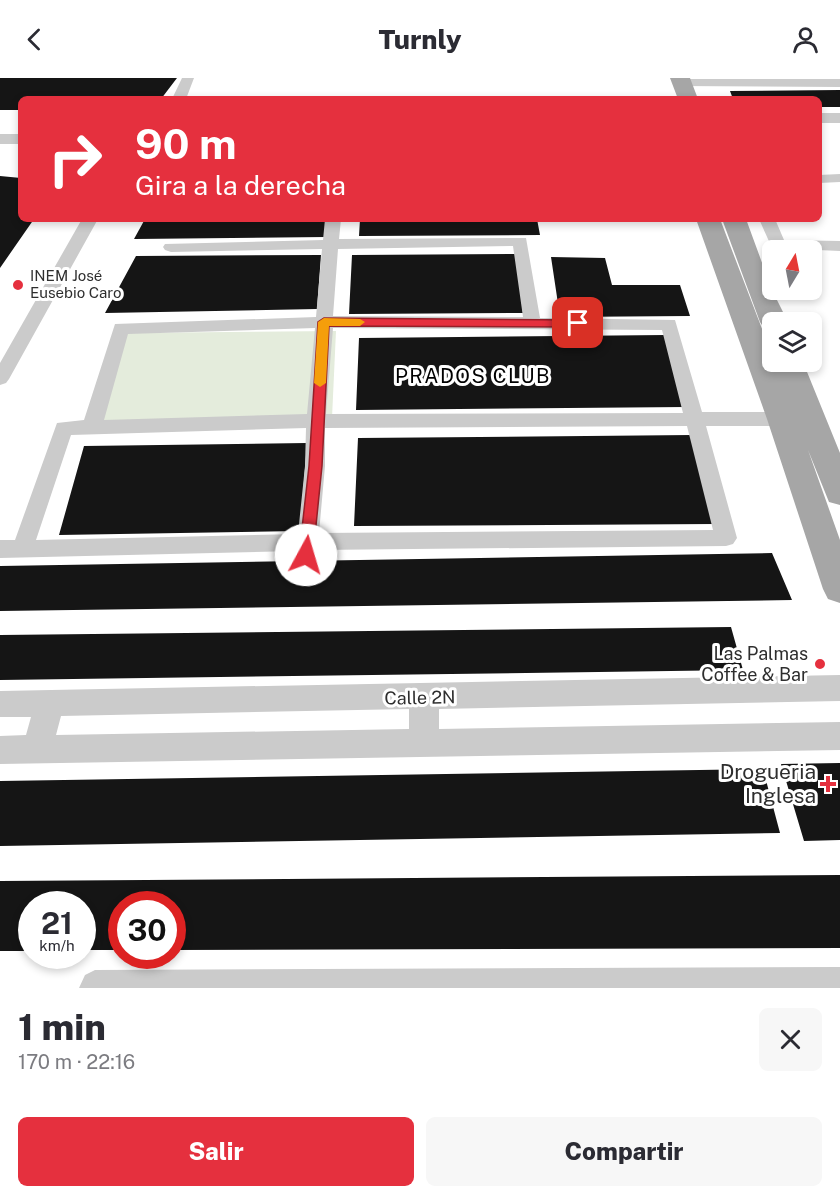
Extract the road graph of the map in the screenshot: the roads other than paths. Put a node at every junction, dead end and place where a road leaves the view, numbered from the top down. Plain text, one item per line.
1 (188, 78) edge
2 (840, 84) edge
3 (684, 87) edge
4 (180, 96) edge
5 (822, 118) edge
6 (840, 118) edge
7 (0, 123) edge
8 (18, 123) edge
9 (822, 132) edge
10 (840, 132) edge
11 (18, 139) edge
12 (0, 140) edge
13 (822, 178) edge
14 (840, 178) edge
15 (88, 222) edge
16 (333, 222) edge
17 (709, 222) edge
18 (735, 222) edge
19 (768, 222) edge
20 (330, 244) junction
21 (840, 246) edge
22 (171, 247) dead end
23 (770, 312) edge
24 (324, 322) junction
25 (532, 323) junction
26 (793, 372) edge
27 (0, 379) edge
28 (782, 419) junction
29 (695, 420) junction
30 (316, 421) junction
31 (92, 427) junction
32 (840, 493) edge
33 (306, 548) junction
34 (0, 549) edge
35 (22, 549) junction
36 (840, 589) edge
37 (840, 688) edge
38 (424, 698) junction
39 (49, 703) junction
40 (0, 704) edge
41 (840, 736) edge
42 (424, 744) junction
43 (38, 749) junction
44 (0, 750) edge
45 (840, 981) edge
46 (765, 984) edge
47 (94, 988) edge

1 - 4 street
2 - 3 street
5 - 6 street
7 - 8 street
9 - 10 street
11 - 12 street
13 - 14 street
15 - 27 street
16 - 20 street
17 - 28 main road
18 - 23 main road
19 - 21 street
20 - 22 street
20 - 24 street
20 - 25 street
24 - 25 street
24 - 30 street
24 - 31 street
25 - 29 street
26 - 32 main road
28 - 29 street
28 - 36 main road
29 - 30 street
29 - 33 street
30 - 31 street
30 - 33 street
31 - 35 street
33 - 35 street
34 - 35 street
37 - 38 street, Calle 2N
38 - 39 street, Calle 2N
38 - 42 street
39 - 40 street, Calle 2N
39 - 43 street
41 - 42 street
42 - 43 street
43 - 44 street
45 - 46 street
46 - 47 street

